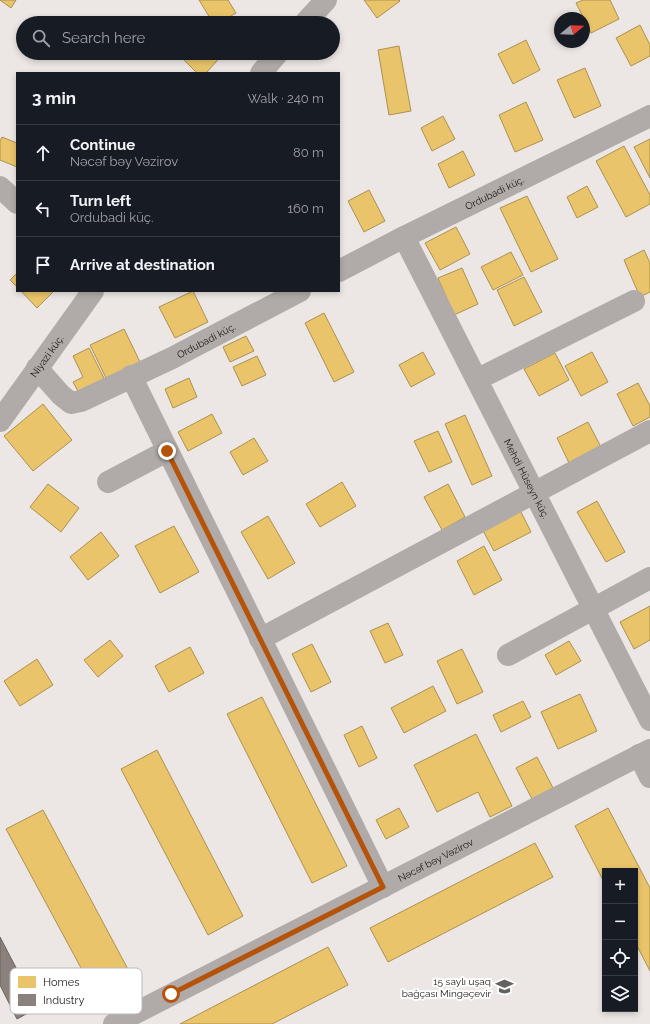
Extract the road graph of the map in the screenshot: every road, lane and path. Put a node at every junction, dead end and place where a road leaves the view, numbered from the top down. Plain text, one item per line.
1 (326, 0) edge
2 (311, 16) edge
3 (272, 60) edge
4 (262, 72) edge
5 (650, 116) edge
6 (0, 188) edge
7 (16, 202) edge
8 (404, 237) junction
9 (340, 270) edge
10 (92, 292) edge
11 (298, 292) edge
12 (634, 301) dead end
13 (37, 368) junction
14 (131, 376) junction
15 (478, 379) junction
16 (0, 421) edge
17 (650, 431) edge
18 (167, 451) junction
19 (108, 482) dead end
20 (534, 492) junction
21 (650, 578) edge
22 (593, 608) junction
23 (260, 639) junction
24 (508, 655) dead end
25 (650, 720) edge
26 (644, 753) edge
27 (650, 777) edge
28 (383, 887) junction
29 (142, 1010) edge
30 (134, 1014) edge
31 (114, 1024) edge

1 - 2 street
3 - 4 street
5 - 8 street, Ordubadi küç.
6 - 7 street
8 - 9 street, Ordubadi küç.
8 - 15 street, Mehdi Hüseyn küç.
10 - 13 street, Niyazi küç.
11 - 14 street, Ordubadi küç.
12 - 15 street
13 - 14 street, Ordubadi küç.
13 - 16 street, Niyazi küç.
14 - 18 street
15 - 20 street, Mehdi Hüseyn küç.
17 - 20 street
18 - 19 street
18 - 23 street
20 - 22 street, Mehdi Hüseyn küç.
20 - 23 street
21 - 22 street
22 - 24 street
22 - 25 street, Mehdi Hüseyn küç.
23 - 28 street
26 - 27 street
26 - 28 street, Nəcəf bəy Vəzirov
28 - 29 street, Nəcəf bəy Vəzirov
30 - 31 street, Nəcəf bəy Vəzirov

